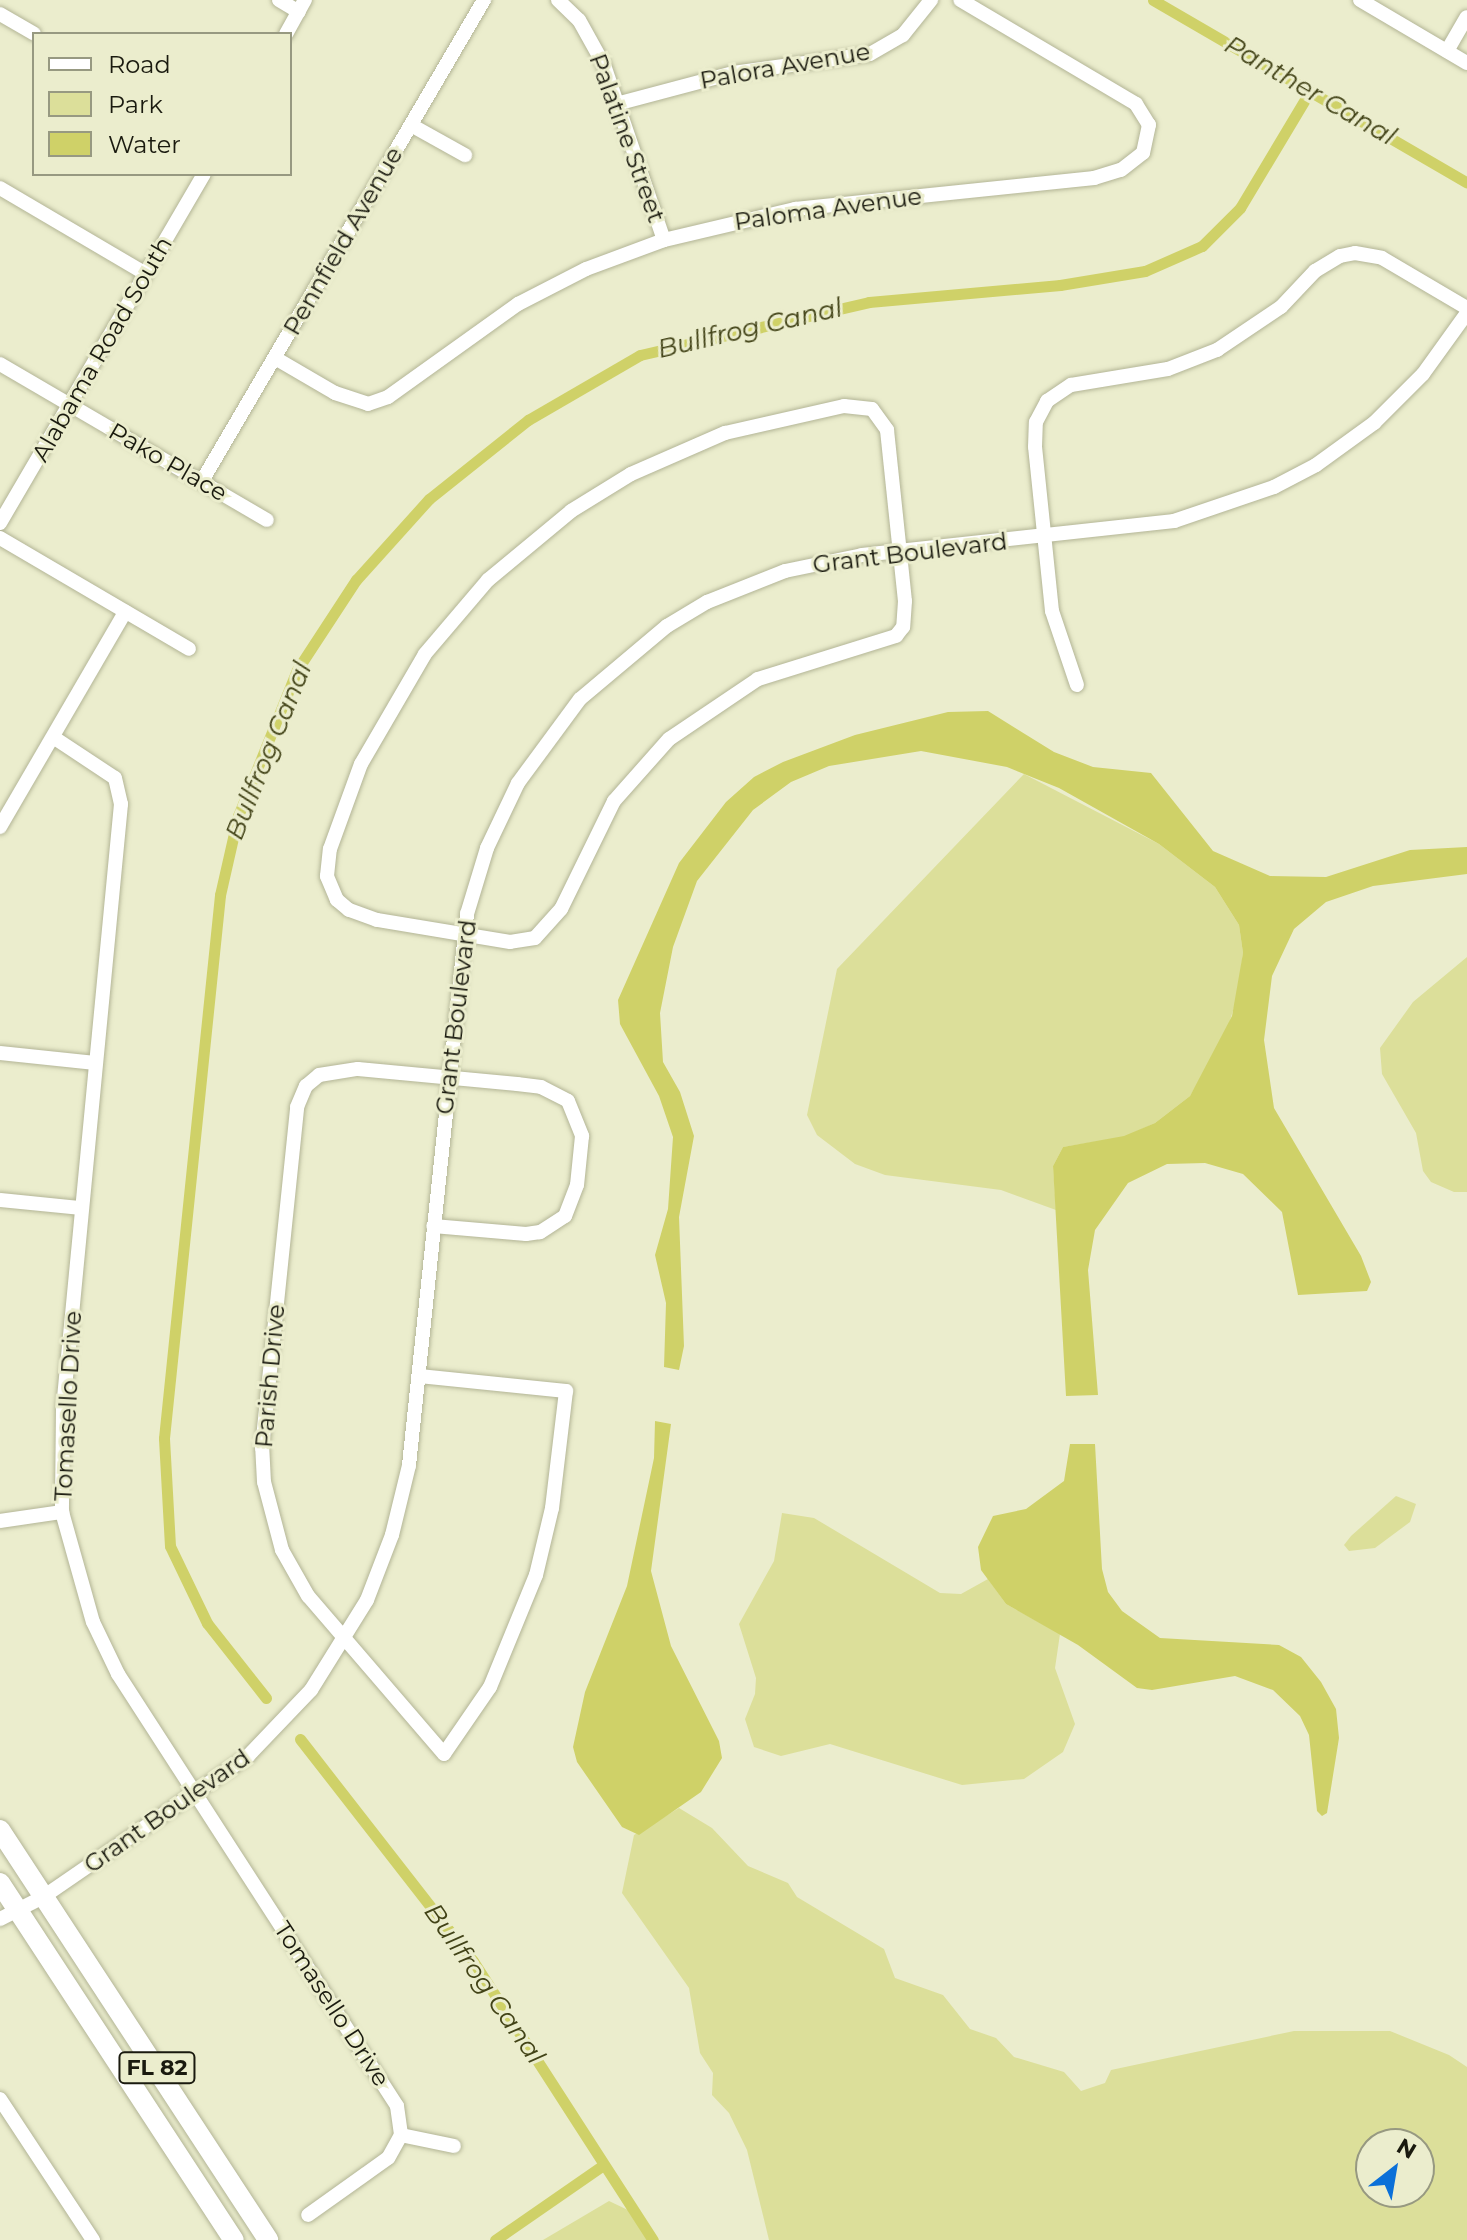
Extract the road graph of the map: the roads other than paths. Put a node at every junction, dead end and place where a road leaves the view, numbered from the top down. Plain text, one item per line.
1 (279, 0) edge
2 (484, 0) edge
3 (558, 0) edge
4 (931, 0) edge
5 (960, 0) edge
6 (1360, 0) edge
7 (302, 6) edge
8 (0, 14) edge
9 (1467, 17) edge
10 (287, 32) edge
11 (32, 33) edge
12 (1447, 51) junction
13 (1467, 63) edge
14 (620, 103) junction
15 (411, 125) junction
16 (465, 155) dead end
17 (203, 176) edge
18 (0, 188) edge
19 (664, 240) junction
20 (146, 274) junction
21 (1467, 311) edge
22 (275, 358) junction
23 (0, 364) edge
24 (69, 405) junction
25 (202, 481) junction
26 (267, 520) dead end
27 (0, 523) edge
28 (1045, 536) junction
29 (0, 538) edge
30 (901, 551) junction
31 (125, 612) junction
32 (189, 649) dead end
33 (1077, 685) dead end
34 (53, 737) junction
35 (0, 827) edge
36 (463, 935) junction
37 (0, 1053) edge
38 (95, 1063) junction
39 (447, 1079) junction
40 (0, 1200) edge
41 (80, 1208) junction
42 (433, 1226) junction
43 (419, 1376) junction
44 (62, 1512) junction
45 (0, 1521) edge
46 (344, 1641) junction
47 (196, 1795) junction
48 (0, 1830) edge
49 (0, 1883) edge
50 (43, 1897) junction
51 (8, 1914) edge
52 (0, 2100) edge
53 (401, 2135) junction
54 (454, 2146) dead end
55 (308, 2215) dead end
56 (93, 2240) edge
57 (234, 2240) edge
58 (268, 2240) edge

1 - 7 street
2 - 15 street, Pennfield Avenue
3 - 14 street, Palatine Street
4 - 14 street, Palora Avenue
5 - 19 street, Paloma Avenue
6 - 12 street
7 - 10 street
8 - 11 street
9 - 12 street
12 - 13 street
14 - 19 street, Palatine Street
15 - 16 street
15 - 22 street, Pennfield Avenue
17 - 20 street, Alabama Road South
18 - 20 street
19 - 22 street, Paloma Avenue
20 - 24 street, Alabama Road South
21 - 28 street, Grant Boulevard
21 - 28 street
22 - 25 street, Pennfield Avenue
23 - 24 street, Pako Place
24 - 25 street, Pako Place
24 - 27 street, Alabama Road South
25 - 26 street, Pako Place
28 - 30 street, Grant Boulevard
28 - 33 street
29 - 31 street
30 - 36 street, Grant Boulevard
30 - 36 street
30 - 36 street
31 - 32 street
31 - 34 street
34 - 35 street
34 - 38 street, Tomasello Drive
36 - 39 street, Grant Boulevard
37 - 38 street
38 - 41 street, Tomasello Drive
39 - 42 street, Grant Boulevard
39 - 42 street, Parish Drive
39 - 46 street, Parish Drive
40 - 41 street
41 - 44 street, Tomasello Drive
42 - 43 street, Grant Boulevard
43 - 46 street, Grant Boulevard
43 - 46 street, Parish Drive
44 - 45 street
44 - 47 street, Tomasello Drive
46 - 47 street, Grant Boulevard
47 - 50 street, Grant Boulevard
47 - 53 street, Tomasello Drive
48 - 50 highway, FL 82
49 - 51 highway, FL 82
50 - 51 street, Grant Boulevard
50 - 58 highway, FL 82
51 - 57 highway, FL 82
52 - 56 street
53 - 54 street
53 - 55 street

